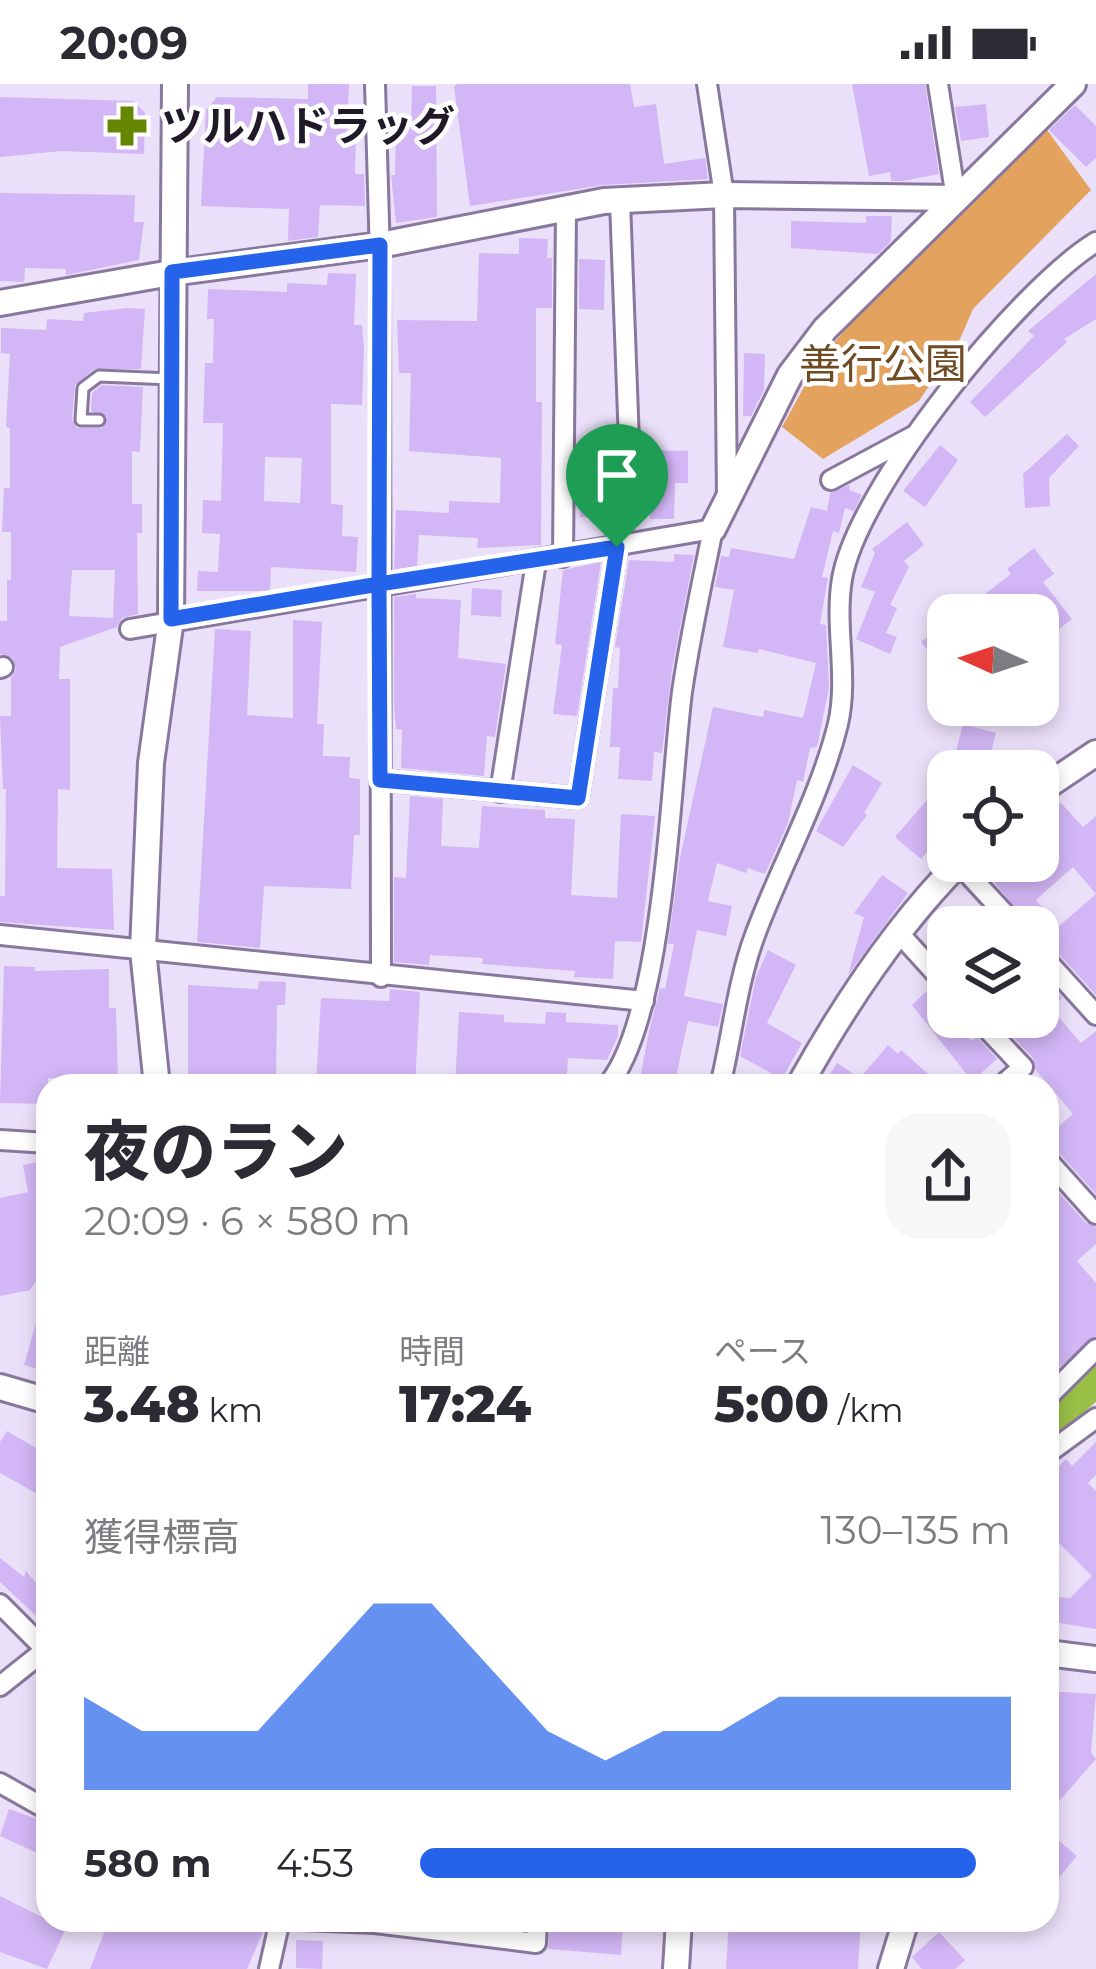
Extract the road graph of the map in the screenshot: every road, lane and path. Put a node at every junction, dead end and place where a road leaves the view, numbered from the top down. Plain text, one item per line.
1 (175, 84) edge
2 (375, 84) edge
3 (707, 84) edge
4 (938, 84) edge
5 (1073, 84) edge
6 (724, 195) junction
7 (956, 198) junction
8 (620, 201) junction
9 (566, 208) junction
10 (1096, 242) edge
11 (380, 245) junction
12 (172, 272) junction
13 (0, 303) edge
14 (171, 379) junction
15 (99, 421) dead end
16 (920, 433) junction
17 (629, 442) dead end
18 (831, 480) dead end
19 (727, 506) junction
20 (713, 529) junction
21 (617, 547) junction
22 (563, 556) junction
23 (536, 562) junction
24 (379, 584) junction
25 (171, 619) junction
26 (130, 629) dead end
27 (1096, 754) edge
28 (1059, 778) edge
29 (380, 780) junction
30 (500, 792) junction
31 (943, 882) edge
32 (978, 882) edge
33 (999, 906) edge
34 (899, 933) junction
35 (0, 935) edge
36 (143, 950) junction
37 (927, 964) edge
38 (1059, 974) edge
39 (381, 977) junction
40 (644, 1001) junction
41 (1096, 1015) edge
42 (996, 1038) edge
43 (156, 1074) edge
44 (617, 1074) edge
45 (723, 1074) edge
46 (807, 1074) edge
47 (1015, 1074) edge
48 (0, 1140) edge
49 (36, 1142) edge
50 (1059, 1173) edge
51 (1096, 1214) edge
52 (1096, 1349) edge
53 (1059, 1385) edge
54 (0, 1387) edge
55 (36, 1398) edge
56 (1096, 1418) edge
57 (1059, 1445) edge
58 (0, 1604) edge
59 (36, 1642) edge
60 (1059, 1655) edge
61 (36, 1659) edge
62 (1096, 1659) edge
63 (0, 1686) edge
64 (0, 1783) edge
65 (36, 1803) edge
66 (277, 1932) edge
67 (437, 1932) edge
68 (536, 1932) edge
69 (678, 1932) edge
70 (902, 1932) edge
71 (269, 1969) edge
72 (676, 1969) edge
73 (891, 1969) edge

1 - 12 street
2 - 11 street
3 - 6 street
4 - 7 street
5 - 7 street
6 - 7 street
6 - 8 street
6 - 19 street
7 - 19 street
8 - 9 street
8 - 17 street
9 - 11 street
9 - 22 street
10 - 16 street
11 - 12 street
11 - 24 street
12 - 13 street
12 - 14 street
14 - 15 lane
14 - 25 street
16 - 18 street
16 - 45 street
19 - 20 street
20 - 21 street
20 - 40 street
21 - 22 street
21 - 30 street
22 - 23 street
23 - 24 street
23 - 30 street
24 - 25 street
24 - 29 street
25 - 26 street
25 - 36 street
27 - 28 street
29 - 30 street
29 - 39 street
31 - 34 street
32 - 33 street
34 - 37 street
34 - 46 street
35 - 36 street
36 - 39 street
36 - 43 street
38 - 41 street
39 - 40 street
40 - 44 street
42 - 47 street
48 - 49 street
50 - 51 street
52 - 53 street
54 - 55 street
56 - 57 street
58 - 59 street
60 - 62 street
61 - 63 street
64 - 65 street
66 - 71 street
67 - 68 street
69 - 72 street
70 - 73 street

